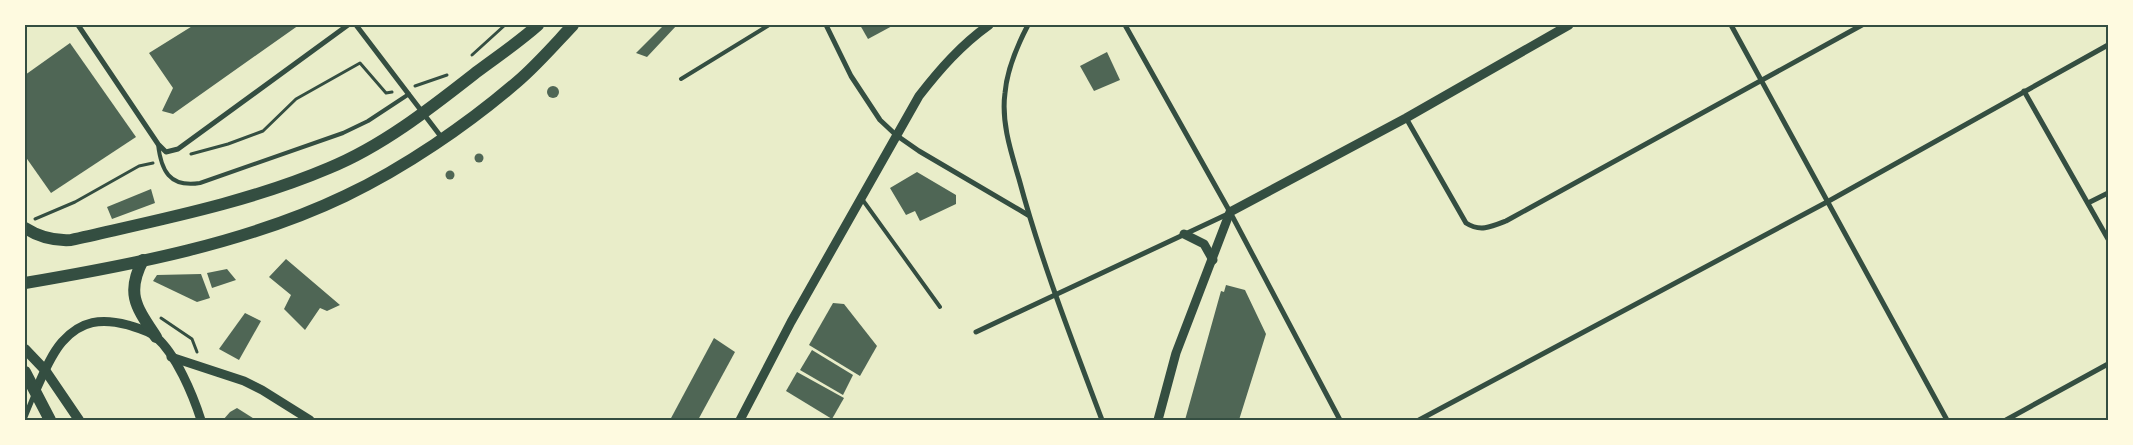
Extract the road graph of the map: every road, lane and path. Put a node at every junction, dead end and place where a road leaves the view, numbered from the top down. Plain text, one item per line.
1 (78, 25) edge
2 (348, 25) edge
3 (356, 25) edge
4 (538, 25) edge
5 (573, 25) edge
6 (769, 25) edge
7 (826, 25) edge
8 (988, 25) edge
9 (1028, 25) edge
10 (1125, 25) edge
11 (1570, 25) edge
12 (1731, 25) edge
13 (1862, 25) edge
14 (2108, 45) edge
15 (453, 74) dead end
16 (681, 79) dead end
17 (1761, 80) junction
18 (405, 89) junction
19 (2024, 91) junction
20 (409, 94) junction
21 (423, 113) junction
22 (1406, 118) junction
23 (896, 135) junction
24 (442, 138) junction
25 (158, 144) junction
26 (185, 155) dead end
27 (160, 162) junction
28 (2108, 192) edge
29 (861, 198) junction
30 (1827, 202) junction
31 (2088, 203) junction
32 (1230, 212) junction
33 (1028, 215) junction
34 (30, 228) edge
35 (1184, 234) junction
36 (2108, 239) edge
37 (142, 260) junction
38 (1214, 260) junction
39 (25, 283) edge
40 (1055, 295) junction
41 (940, 307) dead end
42 (156, 314) dead end
43 (976, 332) dead end
44 (156, 337) junction
45 (25, 349) edge
46 (171, 357) junction
47 (2108, 364) edge
48 (201, 366) junction
49 (45, 370) junction
50 (25, 372) edge
51 (35, 392) junction
52 (25, 417) edge
53 (50, 420) edge
54 (79, 420) edge
55 (201, 420) edge
56 (310, 420) edge
57 (740, 420) edge
58 (1102, 420) edge
59 (1158, 420) edge
60 (1340, 420) edge
61 (1419, 420) edge
62 (1947, 420) edge
63 (2006, 420) edge

1 - 25 street
2 - 25 street
3 - 18 street
4 - 21 main road
5 - 24 main road
6 - 16 lane
7 - 23 street
8 - 23 street
9 - 33 street
10 - 32 street
11 - 22 street
12 - 17 street
13 - 17 street
14 - 19 street
15 - 18 path
17 - 22 street
17 - 30 street
18 - 20 street
18 - 26 path
19 - 30 street
19 - 31 street
20 - 21 street
20 - 27 lane
21 - 24 street
21 - 34 main road
22 - 32 street
23 - 29 street
23 - 33 street
24 - 37 main road
25 - 27 lane
27 - 34 path
28 - 31 street
29 - 41 lane
29 - 57 street
30 - 61 street
30 - 62 street
31 - 36 street
32 - 35 street
32 - 38 street
32 - 60 street
33 - 40 street
35 - 38 street
35 - 40 street
37 - 39 main road
37 - 44 main road
38 - 59 street
40 - 43 street
40 - 58 street
42 - 48 path
44 - 46 street
44 - 49 street
45 - 49 main road
46 - 48 street
46 - 55 street
47 - 63 street
48 - 56 street
49 - 51 street
49 - 54 main road
50 - 51 main road
51 - 52 street
51 - 53 main road

